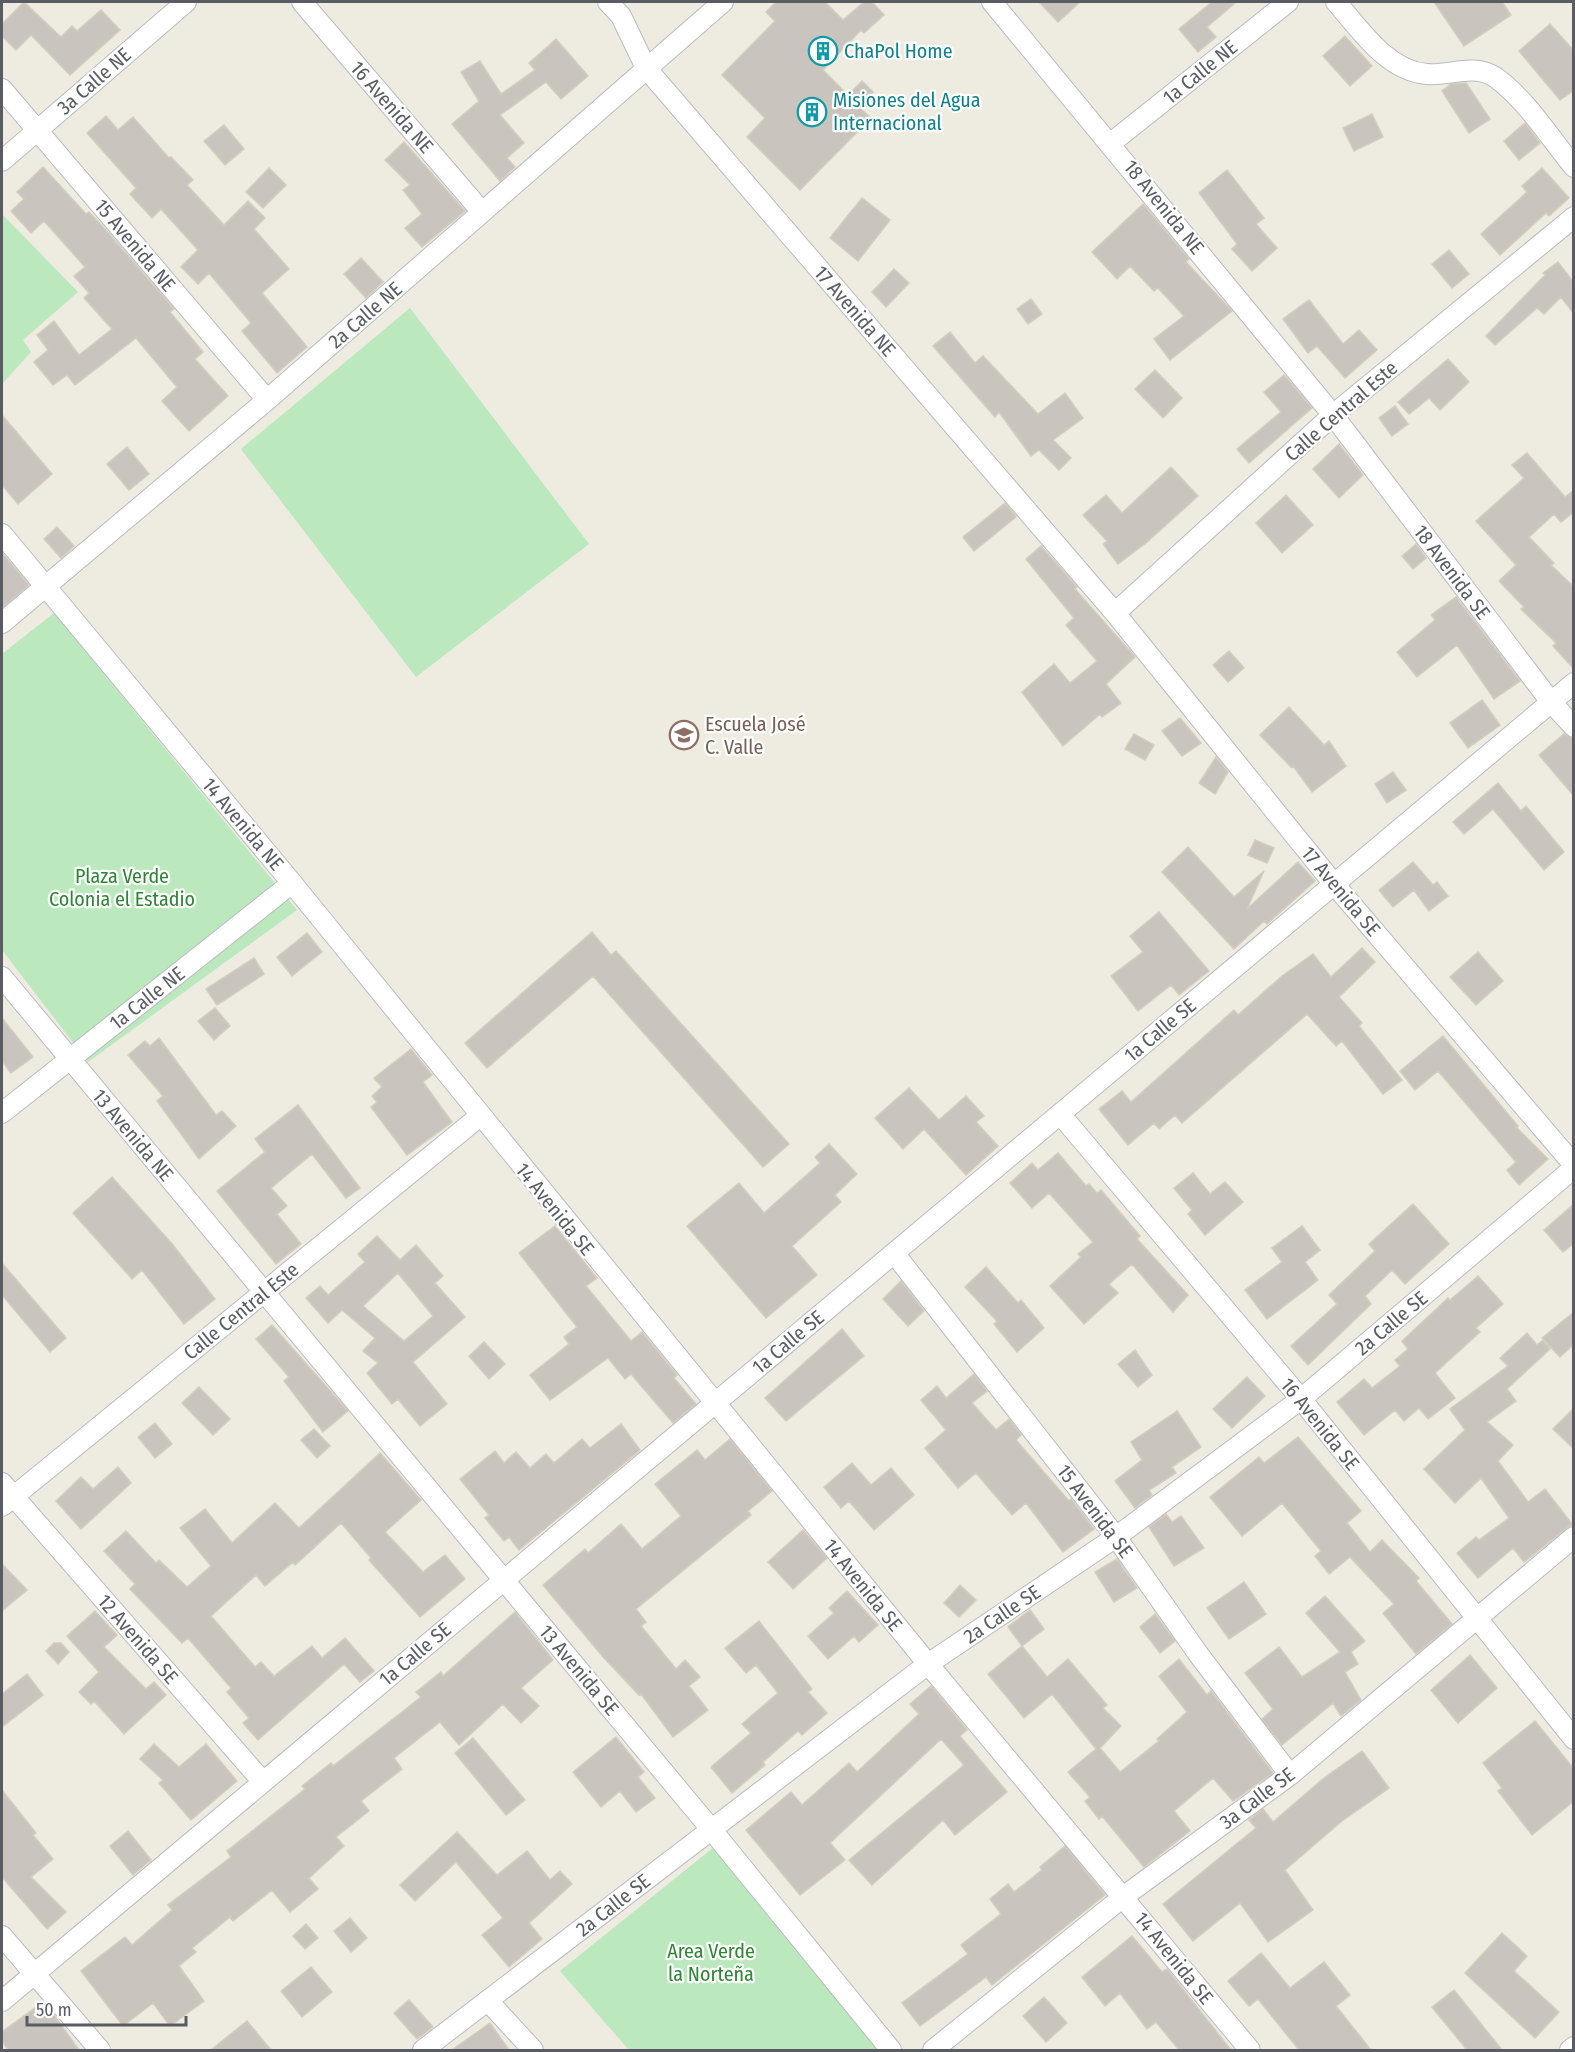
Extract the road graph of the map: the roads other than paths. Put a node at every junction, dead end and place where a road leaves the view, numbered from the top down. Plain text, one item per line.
1 (186, 2) edge
2 (302, 2) edge
3 (608, 2) edge
4 (723, 2) edge
5 (992, 2) edge
6 (1288, 2) edge
7 (1336, 2) edge
8 (646, 68) junction
9 (2, 89) edge
10 (37, 130) junction
11 (1112, 143) junction
12 (2, 161) edge
13 (1574, 167) edge
14 (482, 212) junction
15 (1574, 217) edge
16 (267, 400) junction
17 (1333, 415) junction
18 (2, 534) edge
19 (46, 587) junction
20 (1114, 613) junction
21 (2, 623) edge
22 (1574, 683) edge
23 (1551, 702) junction
24 (1574, 727) edge
25 (292, 883) junction
26 (1334, 884) junction
27 (2, 976) edge
28 (70, 1059) junction
29 (2, 1113) edge
30 (1060, 1114) junction
31 (480, 1116) junction
32 (1574, 1166) edge
33 (894, 1253) junction
34 (264, 1292) junction
35 (1301, 1399) junction
36 (715, 1403) junction
37 (5, 1495) edge
38 (1116, 1537) junction
39 (1574, 1537) edge
40 (504, 1580) junction
41 (1475, 1619) junction
42 (928, 1664) junction
43 (1574, 1739) edge
44 (1290, 1774) junction
45 (263, 1782) junction
46 (711, 1829) junction
47 (1123, 1897) junction
48 (2, 1936) edge
49 (34, 1974) junction
50 (2, 2001) edge
51 (488, 2001) junction
52 (100, 2050) edge
53 (423, 2050) edge
54 (533, 2050) edge
55 (891, 2050) edge
56 (933, 2050) edge
57 (1250, 2050) edge

1 - 10 street, 3a Calle NE
2 - 14 street, 16 Avenida NE
3 - 8 street, 17 Avenida NE
4 - 8 street, 2a Calle NE
5 - 11 street, 18 Avenida NE
6 - 11 street, 1a Calle NE
7 - 13 street
8 - 14 street, 2a Calle NE
8 - 20 street, 17 Avenida NE
9 - 10 street, 15 Avenida NE
10 - 12 street, 3a Calle NE
10 - 16 street, 15 Avenida NE
11 - 17 street, 18 Avenida NE
14 - 16 street, 2a Calle NE
15 - 17 street, Calle Central Este
16 - 19 street, 2a Calle NE
17 - 20 street, Calle Central Este
17 - 23 street, 18 Avenida SE
18 - 19 street, 14 Avenida NE
19 - 21 street, 2a Calle NE
19 - 25 street, 14 Avenida NE
20 - 26 street, 17 Avenida SE
22 - 23 street, 1a Calle SE
23 - 24 street, 18 Avenida SE
23 - 26 street, 1a Calle SE
25 - 28 street, 1a Calle NE
25 - 31 street, 14 Avenida NE
26 - 30 street, 1a Calle SE
26 - 32 street, 17 Avenida SE
27 - 28 street, 13 Avenida NE
28 - 29 street, 1a Calle NE
28 - 34 street, 13 Avenida NE
30 - 33 street, 1a Calle SE
30 - 35 street, 16 Avenida SE
31 - 34 street, Calle Central Este
31 - 36 street, 14 Avenida SE
32 - 35 street, 2a Calle SE
33 - 36 street, 1a Calle SE
33 - 38 street, 15 Avenida SE
34 - 37 street, Calle Central Este
34 - 40 street, 13 Avenida SE
35 - 38 street, 2a Calle SE
35 - 41 street, 16 Avenida SE
36 - 40 street, 1a Calle SE
36 - 42 street, 14 Avenida SE
37 - 45 street, 12 Avenida SE
38 - 42 street, 2a Calle SE
38 - 44 street, 15 Avenida SE
39 - 41 street, 3a Calle SE
40 - 45 street, 1a Calle SE
40 - 46 street, 13 Avenida SE
41 - 43 street, 16 Avenida SE
41 - 44 street, 3a Calle SE
42 - 46 street, 2a Calle SE
42 - 47 street, 14 Avenida SE
44 - 47 street, 3a Calle SE
45 - 49 street, 1a Calle SE
46 - 51 street, 2a Calle SE
46 - 55 street, 13 Avenida SE
47 - 56 street, 3a Calle SE
47 - 57 street, 14 Avenida SE
48 - 49 street
49 - 50 street, 1a Calle SE
49 - 52 street
51 - 53 street, 2a Calle SE
51 - 54 street

